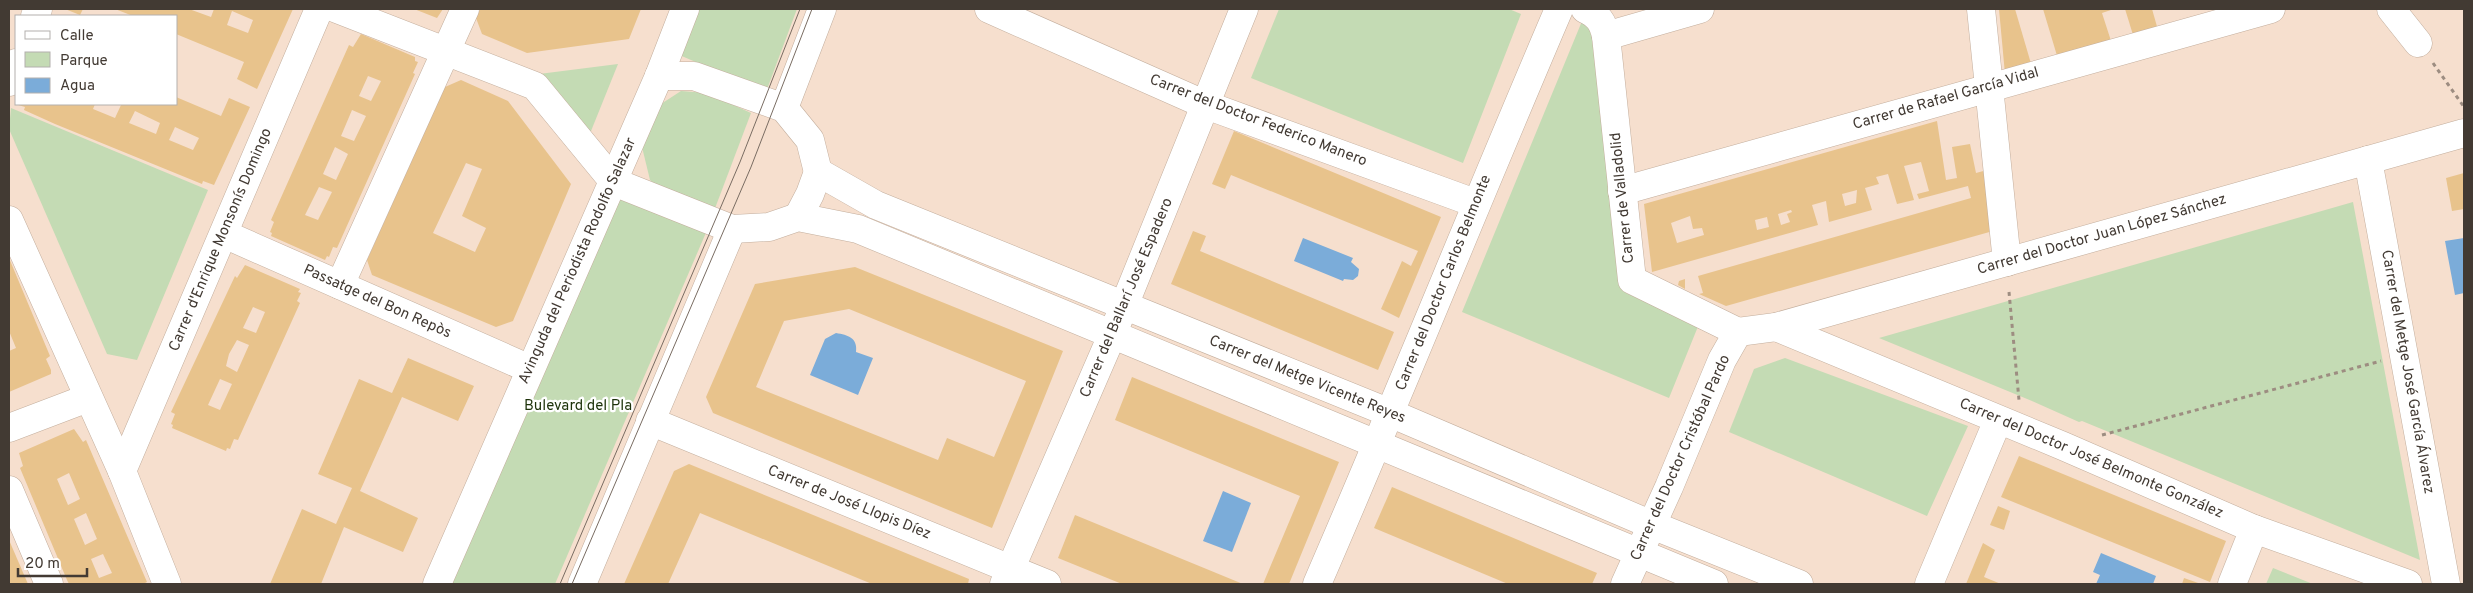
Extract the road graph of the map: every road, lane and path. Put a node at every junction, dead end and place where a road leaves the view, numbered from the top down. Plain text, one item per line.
1 (319, 9) edge
2 (337, 9) edge
3 (465, 9) edge
4 (685, 9) edge
5 (822, 9) edge
6 (989, 9) edge
7 (1244, 9) edge
8 (1559, 9) edge
9 (1585, 9) edge
10 (1700, 9) edge
11 (1981, 9) edge
12 (2271, 9) edge
13 (2391, 9) edge
14 (1606, 36) junction
15 (2418, 43) joint
16 (446, 52) junction
17 (15, 67) edge
18 (659, 76) junction
19 (9, 82) edge
20 (1989, 87) junction
21 (1206, 105) junction
22 (2464, 107) edge
23 (784, 108) junction
24 (2464, 134) edge
25 (2368, 160) junction
26 (818, 172) junction
27 (614, 182) junction
28 (1622, 192) junction
29 (1475, 203) junction
30 (798, 217) junction
31 (9, 220) edge
32 (732, 229) junction
33 (224, 234) junction
34 (2007, 262) junction
35 (340, 285) junction
36 (2008, 292) dead end
37 (1124, 305) junction
38 (1776, 327) junction
39 (1738, 332) junction
40 (1113, 333) junction
41 (2385, 360) dead end
42 (530, 369) junction
43 (88, 398) junction
44 (2019, 403) dead end
45 (1390, 413) junction
46 (1998, 420) junction
47 (650, 421) junction
48 (9, 428) edge
49 (1378, 444) junction
50 (2063, 446) junction
51 (122, 471) junction
52 (9, 490) edge
53 (1652, 525) junction
54 (2254, 529) junction
55 (1639, 554) junction
56 (1007, 577) edge
57 (49, 584) edge
58 (167, 584) edge
59 (437, 584) edge
60 (582, 584) edge
61 (1047, 584) edge
62 (1317, 584) edge
63 (1624, 584) edge
64 (1714, 584) edge
65 (1799, 584) edge
66 (1929, 584) edge
67 (2232, 584) edge
68 (2408, 584) edge
69 (2446, 584) edge

1 - 33 street, Carrer d'Enrique Monsonís Domingo
2 - 16 street
3 - 16 street
4 - 18 street, Avinguda del Periodista Rodolfo Salazar
5 - 23 street
6 - 21 street, Carrer del Doctor Federico Manero
7 - 21 street, Carrer del Ballarí José Espadero
8 - 29 street, Carrer del Doctor Carlos Belmonte
9 - 14 street, Carrer de Valladolid
10 - 14 street
11 - 20 street
12 - 20 street, Carrer de Rafael García Vidal
13 - 15 street
14 - 28 street, Carrer de Valladolid
15 - 22 path
16 - 27 street
16 - 35 street
17 - 19 street
18 - 23 street
18 - 27 street, Avinguda del Periodista Rodolfo Salazar
20 - 28 street, Carrer de Rafael García Vidal
20 - 34 street
21 - 29 street, Carrer del Doctor Federico Manero
21 - 37 street, Carrer del Ballarí José Espadero
23 - 26 street
24 - 25 street, Carrer del Doctor Juan López Sánchez
25 - 34 street, Carrer del Doctor Juan López Sánchez
25 - 69 street, Carrer del Metge José García Álvarez
26 - 30 street
26 - 37 street, Carrer del Metge Vicente Reyes
27 - 32 street
27 - 42 street, Avinguda del Periodista Rodolfo Salazar
28 - 39 street, Carrer de Valladolid
29 - 45 street, Carrer del Doctor Carlos Belmonte
30 - 32 street
30 - 40 street, Carrer del Metge Vicente Reyes
31 - 43 street
32 - 47 street
33 - 35 street, Passatge del Bon Repòs
33 - 51 street, Carrer d'Enrique Monsonís Domingo
34 - 38 street, Carrer del Doctor Juan López Sánchez
35 - 42 street, Passatge del Bon Repòs
36 - 44 path
37 - 40 street, Carrer del Ballarí José Espadero
37 - 45 street, Carrer del Metge Vicente Reyes
38 - 39 street, Carrer del Doctor Juan López Sánchez
38 - 46 street, Carrer del Doctor José Belmonte González
39 - 53 street, Carrer del Doctor Cristóbal Pardo
40 - 49 street, Carrer del Metge Vicente Reyes
40 - 56 street, Carrer del Ballarí José Espadero
41 - 50 path
42 - 59 street, Avinguda del Periodista Rodolfo Salazar
43 - 48 street
43 - 51 street
45 - 49 street, Carrer del Doctor Carlos Belmonte
45 - 53 street, Carrer del Metge Vicente Reyes
46 - 50 street, Carrer del Doctor José Belmonte González
46 - 66 street
47 - 56 street, Carrer de José Llopis Díez
47 - 60 street
49 - 55 street, Carrer del Metge Vicente Reyes
49 - 62 street, Carrer del Doctor Carlos Belmonte
50 - 54 street, Carrer del Doctor José Belmonte González
51 - 58 street
52 - 57 street
53 - 55 street, Carrer del Doctor Cristóbal Pardo
53 - 65 street, Carrer del Metge Vicente Reyes
54 - 67 street
54 - 68 street, Carrer del Doctor José Belmonte González
55 - 63 street, Carrer del Doctor Cristóbal Pardo
55 - 64 street, Carrer del Metge Vicente Reyes
56 - 61 street, Carrer de José Llopis Díez

